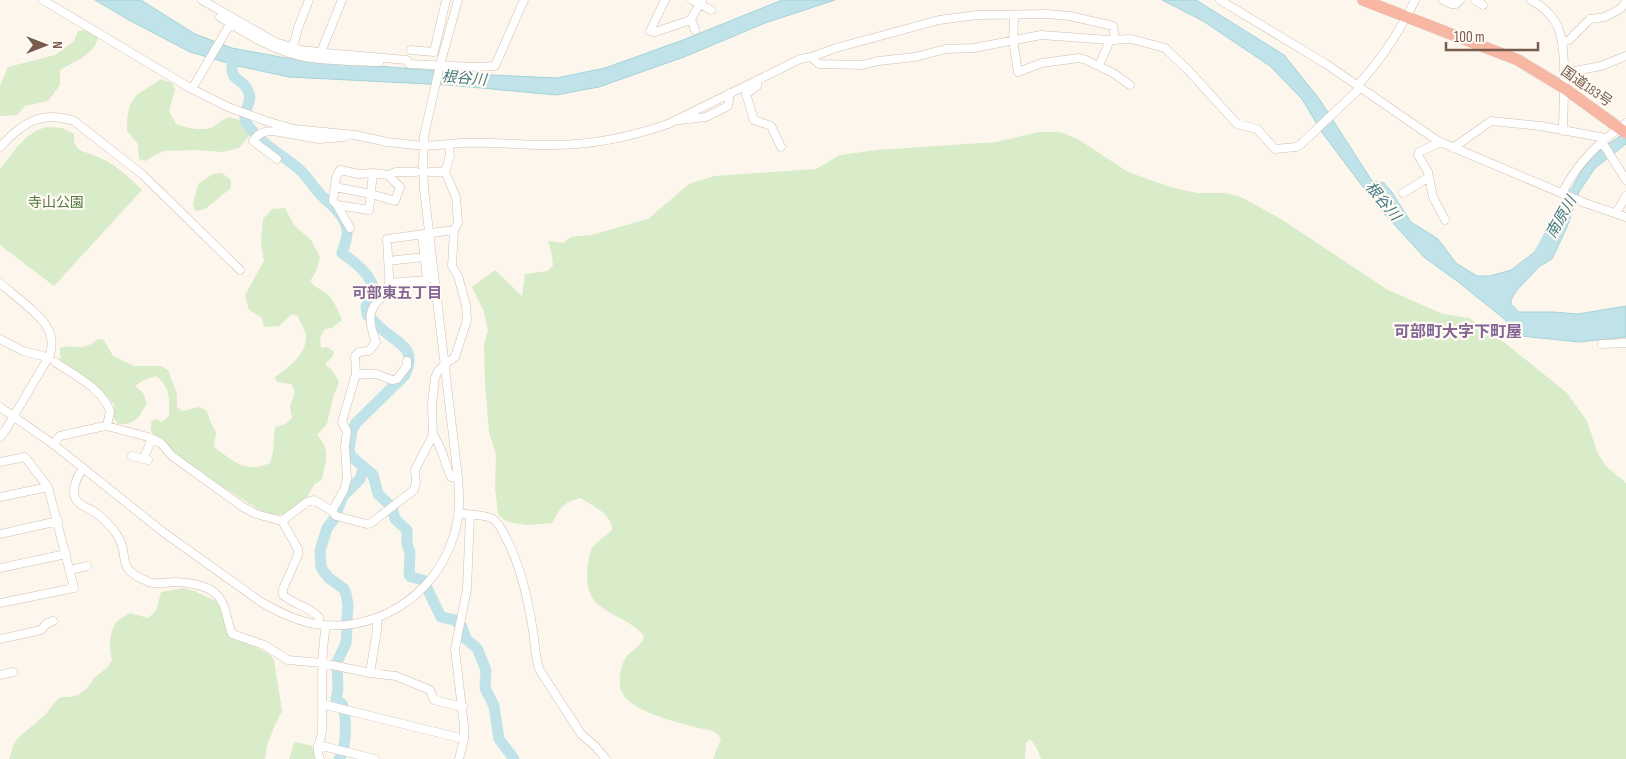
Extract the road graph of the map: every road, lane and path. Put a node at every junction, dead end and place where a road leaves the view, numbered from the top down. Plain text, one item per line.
1 (43, 0) edge
2 (202, 0) edge
3 (309, 0) edge
4 (342, 0) edge
5 (446, 0) edge
6 (458, 0) edge
7 (524, 0) edge
8 (665, 0) edge
9 (692, 0) edge
10 (1220, 0) edge
11 (1363, 0) edge
12 (1415, 0) edge
13 (1443, 0) edge
14 (1460, 0) edge
15 (1475, 0) edge
16 (1531, 0) edge
17 (701, 2) edge
18 (1626, 2) edge
19 (1483, 5) dead end
20 (711, 10) dead end
21 (1407, 17) junction
22 (691, 20) junction
23 (1014, 20) dead end
24 (229, 26) junction
25 (695, 30) dead end
26 (1013, 40) junction
27 (1112, 40) junction
28 (1562, 42) junction
29 (293, 47) junction
30 (411, 50) dead end
31 (321, 52) junction
32 (833, 56) dead end
33 (1626, 56) edge
34 (811, 57) junction
35 (409, 64) junction
36 (832, 65) junction
37 (1099, 66) junction
38 (440, 68) junction
39 (1564, 73) junction
40 (758, 80) junction
41 (1130, 85) dead end
42 (1359, 87) junction
43 (193, 88) junction
44 (1564, 88) junction
45 (1624, 129) edge
46 (1563, 131) junction
47 (355, 135) junction
48 (1604, 141) junction
49 (1441, 142) junction
50 (449, 144) junction
51 (0, 146) edge
52 (424, 146) junction
53 (781, 147) dead end
54 (1453, 148) junction
55 (277, 159) dead end
56 (416, 172) dead end
57 (430, 172) dead end
58 (445, 172) junction
59 (373, 173) junction
60 (388, 175) junction
61 (1429, 177) junction
62 (1626, 180) edge
63 (335, 187) junction
64 (1402, 193) dead end
65 (1562, 193) junction
66 (371, 194) junction
67 (1626, 196) edge
68 (337, 205) junction
69 (1616, 213) junction
70 (1626, 217) edge
71 (1445, 220) dead end
72 (350, 228) dead end
73 (454, 230) junction
74 (426, 234) junction
75 (424, 257) junction
76 (388, 260) junction
77 (240, 270) dead end
78 (0, 283) edge
79 (390, 283) junction
80 (0, 339) edge
81 (1626, 343) edge
82 (1602, 344) dead end
83 (43, 356) dead end
84 (407, 361) dead end
85 (55, 362) dead end
86 (445, 364) junction
87 (356, 374) junction
88 (0, 407) edge
89 (14, 416) junction
90 (4, 426) edge
91 (107, 426) junction
92 (432, 435) junction
93 (0, 436) edge
94 (152, 439) junction
95 (53, 444) junction
96 (132, 456) dead end
97 (0, 462) edge
98 (83, 469) junction
99 (458, 478) junction
100 (48, 488) junction
101 (0, 497) edge
102 (459, 513) junction
103 (334, 514) junction
104 (470, 515) junction
105 (58, 521) junction
106 (282, 521) junction
107 (0, 534) edge
108 (66, 554) junction
109 (87, 566) dead end
110 (0, 568) edge
111 (70, 570) junction
112 (0, 603) edge
113 (377, 618) junction
114 (53, 621) dead end
115 (323, 625) junction
116 (0, 639) edge
117 (322, 663) junction
118 (13, 672) dead end
119 (370, 673) junction
120 (0, 675) edge
121 (322, 704) junction
122 (463, 707) junction
123 (464, 739) junction
124 (318, 745) junction
125 (320, 759) edge
126 (375, 759) edge
127 (459, 759) edge
128 (606, 759) edge

1 - 43 street
2 - 24 street
2 - 29 street
3 - 29 street
4 - 31 street
5 - 30 street
6 - 38 street
7 - 38 street
8 - 22 street
9 - 17 street
10 - 42 street
11 - 21 highway, 国道183号
12 - 21 street
13 - 14 street
15 - 19 street
16 - 28 street
17 - 20 street
17 - 22 street
18 - 28 street
21 - 42 street
21 - 44 highway, 国道183号
22 - 25 street
23 - 26 street
24 - 35 street
24 - 43 street
26 - 27 street
26 - 36 street
26 - 37 street
27 - 34 street
27 - 37 street
27 - 42 street
28 - 39 street
29 - 31 street
31 - 35 street
32 - 36 street
33 - 39 street
34 - 36 street
34 - 40 street
35 - 38 street
37 - 41 street
38 - 52 street
39 - 44 street
40 - 50 street
40 - 53 street
42 - 49 street
43 - 47 street
44 - 45 highway, 国道183号
44 - 46 street
45 - 48 street
46 - 48 street
46 - 54 street
47 - 52 street
47 - 55 street
48 - 62 street
48 - 65 street
49 - 54 street
49 - 61 street
50 - 52 street
50 - 58 street
51 - 77 street
52 - 74 street
54 - 65 street
56 - 60 street
57 - 58 street
58 - 73 street
59 - 60 street
59 - 63 street
59 - 66 street
60 - 66 street
61 - 64 street
61 - 71 street
63 - 66 street
63 - 68 street
65 - 69 street
66 - 68 street
67 - 69 street
68 - 72 street
69 - 70 street
73 - 74 street
73 - 86 street
74 - 75 street
74 - 76 street
74 - 86 street
75 - 76 street
75 - 79 street
76 - 79 street
78 - 89 street
79 - 87 street
80 - 83 street
81 - 82 street
84 - 87 street
85 - 91 street
86 - 92 street
86 - 99 street
87 - 103 street
88 - 89 street
89 - 90 street
89 - 95 street
90 - 93 street
91 - 94 street
91 - 95 street
92 - 99 street
92 - 103 street
94 - 96 street
94 - 106 street
95 - 98 street
97 - 100 street
98 - 115 street
98 - 117 street
99 - 102 street
100 - 101 street
100 - 105 street
102 - 104 street
102 - 113 street
103 - 106 street
104 - 122 street
104 - 128 street
105 - 107 street
105 - 108 street
106 - 115 street
108 - 110 street
108 - 111 street
109 - 111 street
111 - 112 street
113 - 115 street
113 - 119 street
114 - 116 street
115 - 117 street
117 - 119 street
117 - 121 street
118 - 120 street
119 - 122 street
121 - 123 street
121 - 124 street
122 - 123 street
123 - 127 street
124 - 125 street
124 - 126 street

